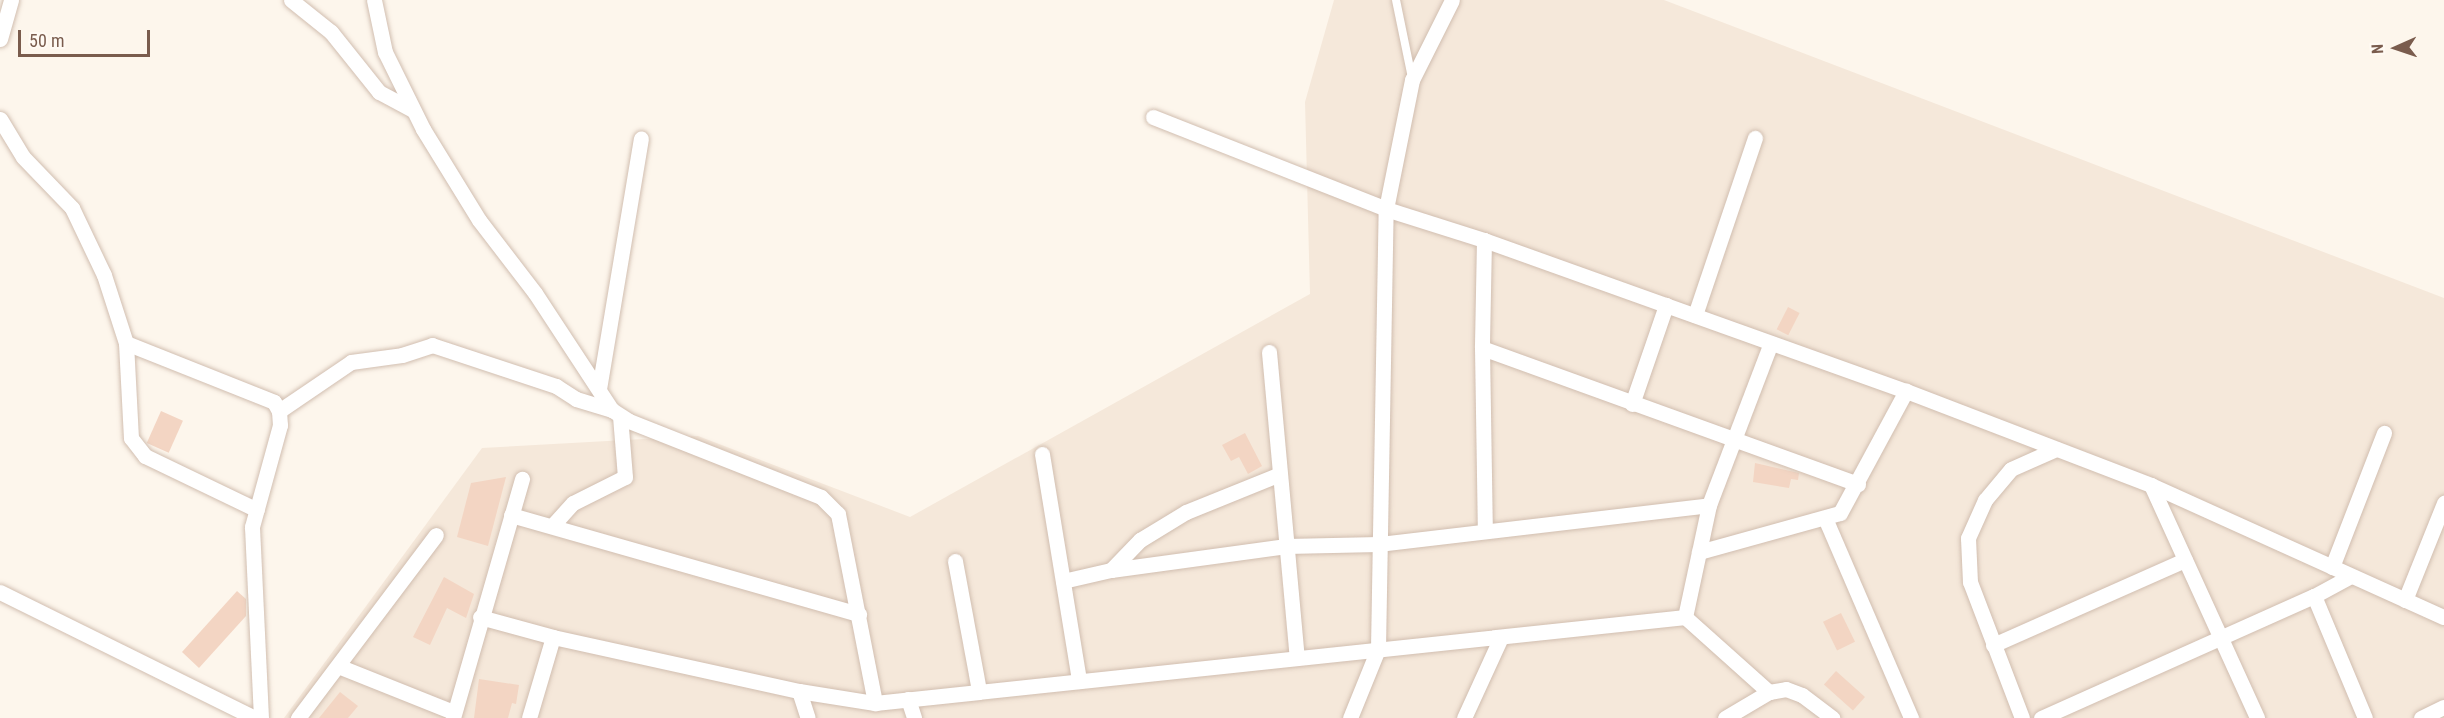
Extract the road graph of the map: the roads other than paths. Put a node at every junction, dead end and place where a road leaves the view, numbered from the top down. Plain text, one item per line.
1 (11, 0) edge
2 (291, 0) edge
3 (374, 0) edge
4 (1396, 0) edge
5 (1452, 0) edge
6 (0, 39) edge
7 (1412, 80) junction
8 (413, 110) junction
9 (1154, 117) dead end
10 (0, 119) edge
11 (640, 138) dead end
12 (1755, 138) dead end
13 (1386, 209) junction
14 (1484, 240) junction
15 (1666, 305) junction
16 (1695, 315) junction
17 (126, 343) junction
18 (1771, 343) junction
19 (1482, 348) junction
20 (1269, 352) dead end
21 (599, 389) junction
22 (1906, 391) junction
23 (1632, 404) junction
24 (279, 411) junction
25 (616, 413) junction
26 (2384, 433) dead end
27 (1734, 440) junction
28 (2056, 449) junction
29 (1042, 454) dead end
30 (1280, 474) junction
31 (522, 479) dead end
32 (1858, 484) junction
33 (2151, 485) junction
34 (2444, 503) edge
35 (1710, 506) junction
36 (257, 510) junction
37 (512, 515) junction
38 (1825, 518) junction
39 (552, 526) junction
40 (1485, 531) junction
41 (436, 535) dead end
42 (1379, 544) junction
43 (1287, 546) junction
44 (1699, 552) junction
45 (2185, 560) junction
46 (955, 561) dead end
47 (2332, 567) junction
48 (1111, 570) junction
49 (2352, 576) junction
50 (1064, 581) junction
51 (0, 592) edge
52 (2314, 596) junction
53 (2405, 600) junction
54 (859, 614) junction
55 (480, 617) junction
56 (1685, 617) junction
57 (2444, 617) edge
58 (2220, 636) junction
59 (553, 637) junction
60 (1501, 637) junction
61 (1993, 645) junction
62 (1378, 649) junction
63 (1297, 658) junction
64 (338, 666) junction
65 (1079, 681) junction
66 (799, 691) junction
67 (979, 691) junction
68 (1769, 692) junction
69 (908, 699) junction
70 (875, 703) junction
71 (2444, 707) edge
72 (453, 715) edge
73 (255, 718) edge
74 (261, 718) edge
75 (298, 718) edge
76 (529, 718) edge
77 (808, 718) edge
78 (915, 718) edge
79 (1350, 718) edge
80 (1464, 718) edge
81 (1725, 718) edge
82 (1832, 718) edge
83 (1911, 718) edge
84 (2022, 718) edge
85 (2041, 718) edge
86 (2257, 718) edge
87 (2365, 718) edge
88 (2421, 718) edge

1 - 6 street
2 - 8 street
3 - 8 street
4 - 7 lane
5 - 7 street
7 - 13 street
8 - 21 street
9 - 13 street
10 - 17 street
11 - 21 street
12 - 16 street
13 - 14 street
13 - 42 street
14 - 15 street
14 - 19 street
15 - 16 street
15 - 23 street
16 - 18 street
17 - 24 street
17 - 36 street
18 - 22 street
18 - 27 street
19 - 23 street
19 - 40 street
20 - 30 street
21 - 25 street
22 - 28 street
22 - 32 street
23 - 27 street
24 - 25 street
24 - 36 street
25 - 39 street
25 - 54 street
26 - 47 street
27 - 32 street
27 - 35 street
28 - 33 street
28 - 61 street
29 - 50 street
30 - 43 street
30 - 48 street
31 - 37 street
32 - 38 street
33 - 45 street
33 - 47 street
34 - 53 street
35 - 40 street
35 - 44 street
36 - 74 street
37 - 39 street
37 - 55 street
38 - 44 street
38 - 83 street
39 - 54 street
40 - 42 street
41 - 64 street
42 - 43 street
42 - 62 street
43 - 48 street
43 - 63 street
44 - 56 street
45 - 58 street
45 - 61 street
46 - 67 street
47 - 49 street
48 - 50 street
49 - 52 street
49 - 53 street
50 - 65 street
51 - 73 street
52 - 58 street
52 - 87 street
53 - 57 street
54 - 70 street
55 - 59 street
55 - 72 street
56 - 60 street
56 - 68 street
58 - 85 street
58 - 86 street
59 - 66 street
59 - 76 street
60 - 62 street
60 - 80 street
61 - 84 street
62 - 63 street
62 - 79 street
63 - 65 street
64 - 72 street
64 - 75 street
65 - 67 street
66 - 70 street
66 - 77 street
67 - 69 street
68 - 81 street
68 - 82 street
69 - 70 street
69 - 78 street
71 - 88 street

